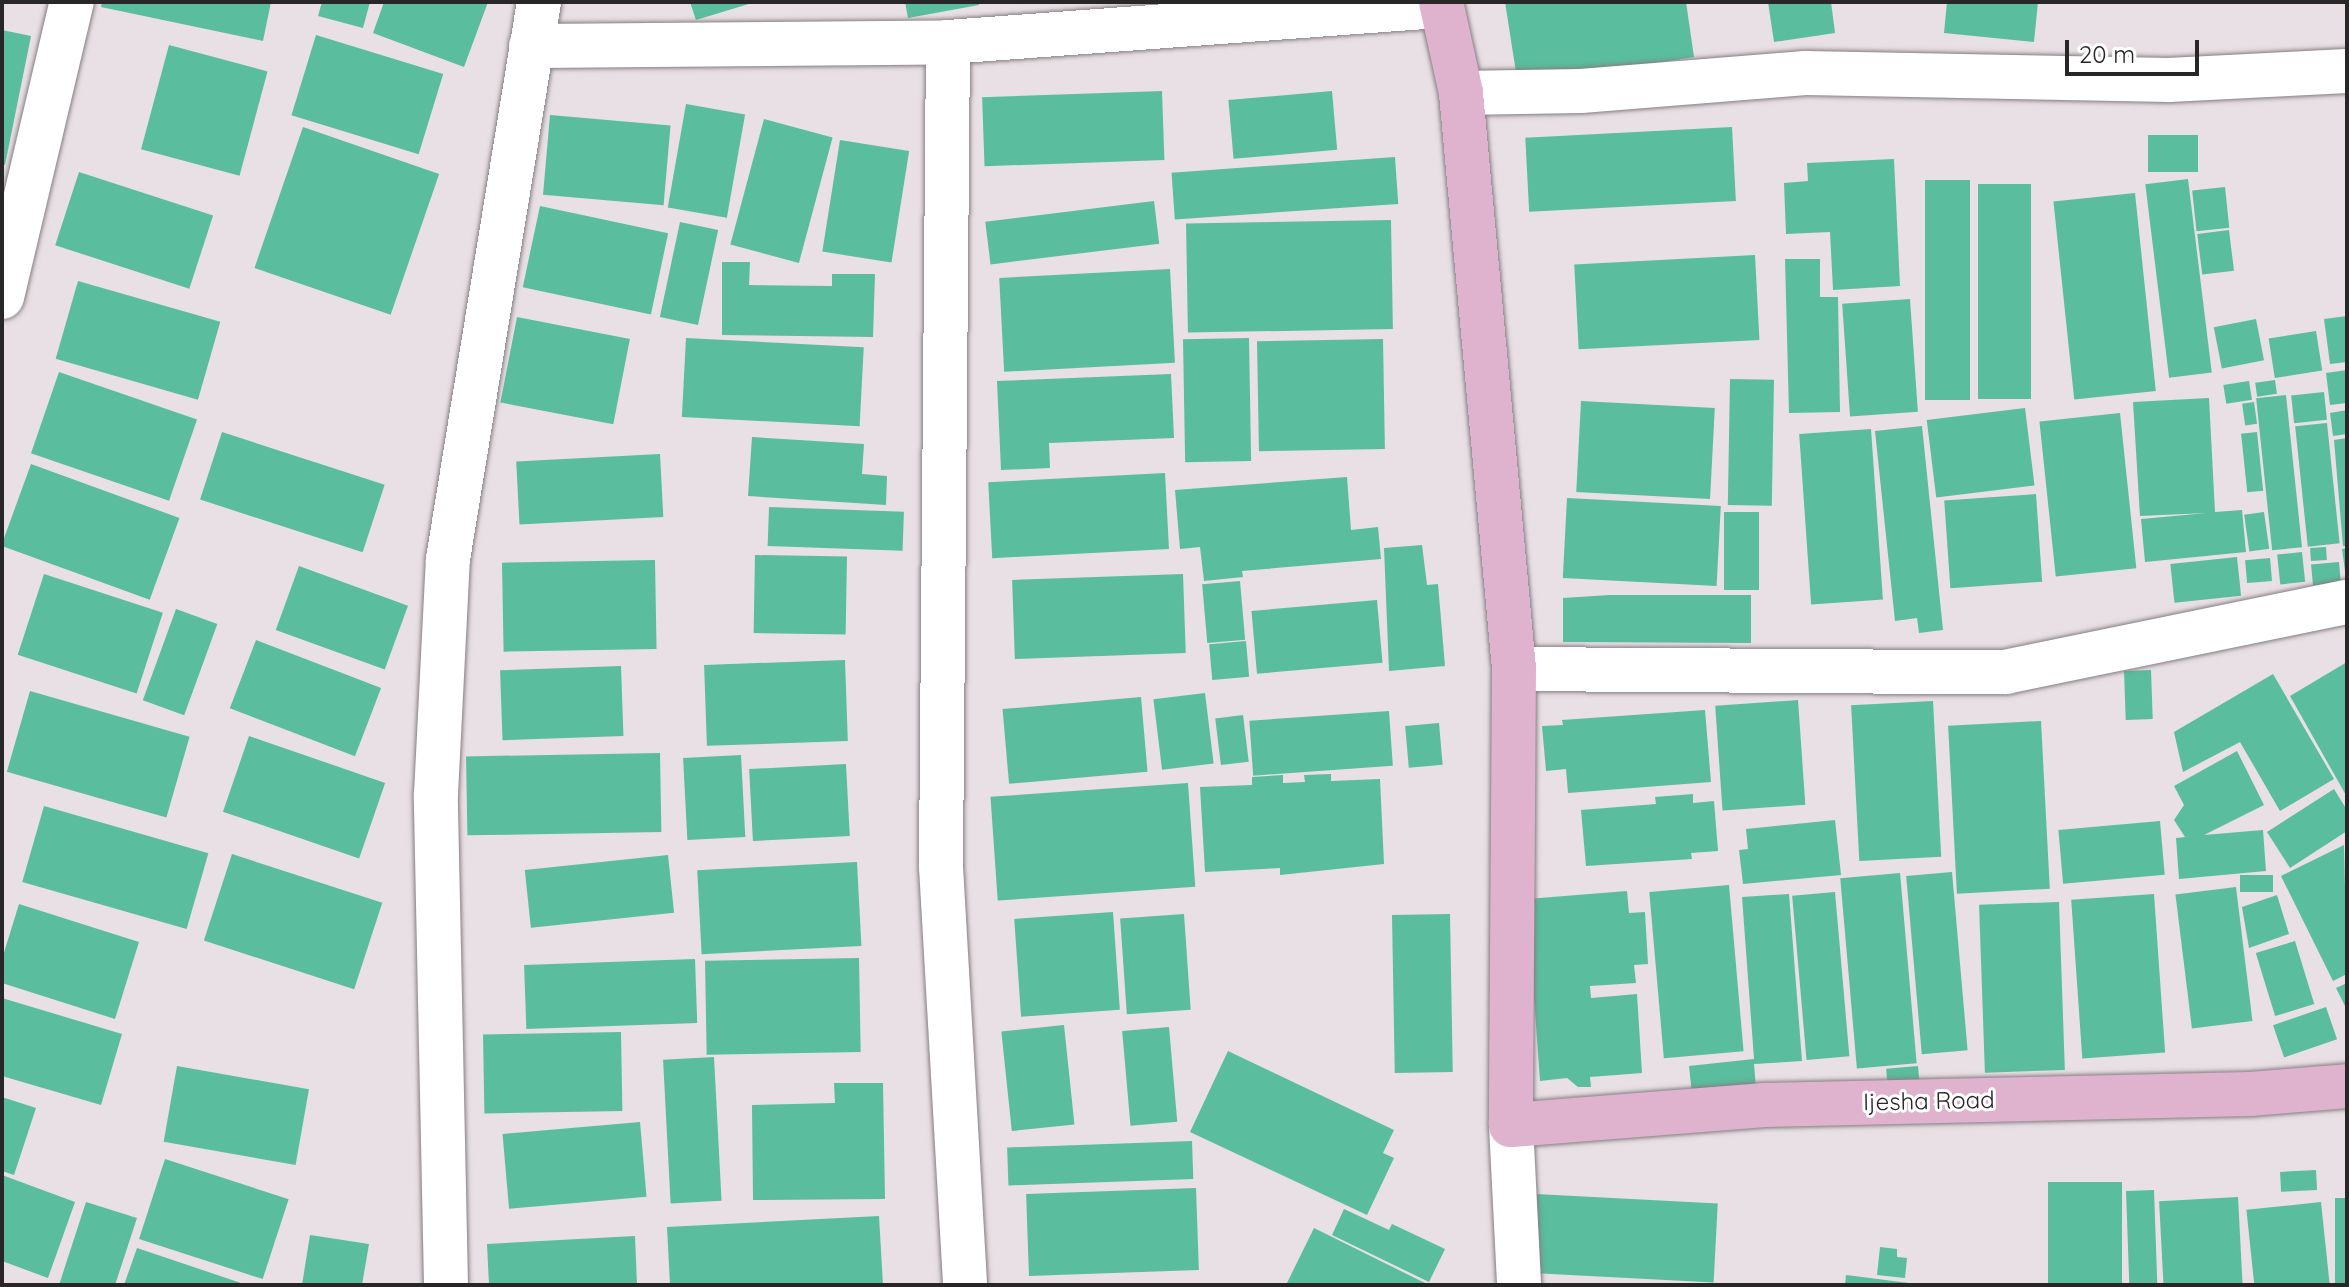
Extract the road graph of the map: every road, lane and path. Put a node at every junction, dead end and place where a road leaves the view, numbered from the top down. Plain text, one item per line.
1 (72, 2) edge
2 (539, 2) edge
3 (1442, 4) edge
4 (948, 42) junction
5 (531, 46) junction
6 (2347, 71) edge
7 (1461, 93) junction
8 (2, 297) edge
9 (2347, 602) edge
10 (1514, 669) junction
11 (2347, 1086) edge
12 (1511, 1125) junction
13 (446, 1285) edge
14 (965, 1285) edge
15 (1519, 1285) edge

1 - 8 street
2 - 5 street
3 - 4 street
3 - 7 main road
4 - 5 street
4 - 14 street
5 - 13 street
6 - 7 street
7 - 10 main road
9 - 10 street
10 - 12 main road
11 - 12 main road, Ijesha Road
12 - 15 street

